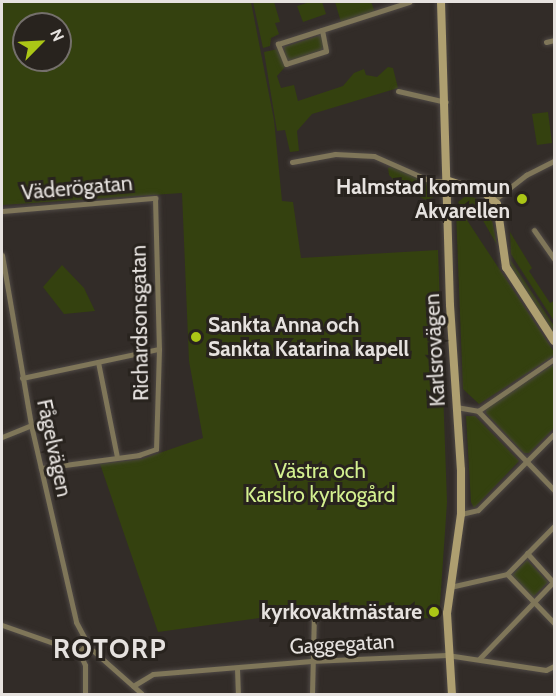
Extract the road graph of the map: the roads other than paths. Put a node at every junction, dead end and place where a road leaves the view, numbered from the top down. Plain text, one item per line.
1 (409, 2) edge
2 (441, 2) edge
3 (322, 30) junction
4 (555, 40) edge
5 (546, 42) dead end
6 (398, 91) dead end
7 (446, 102) junction
8 (555, 161) edge
9 (292, 162) dead end
10 (448, 181) junction
11 (154, 198) joint
12 (494, 200) junction
13 (2, 211) edge
14 (534, 230) dead end
15 (2, 255) edge
16 (555, 259) edge
17 (555, 341) edge
18 (159, 349) junction
19 (555, 359) edge
20 (98, 362) junction
21 (22, 378) junction
22 (456, 406) junction
23 (478, 411) junction
24 (31, 425) junction
25 (3, 433) edge
26 (555, 434) edge
27 (117, 457) junction
28 (527, 462) junction
29 (41, 468) junction
30 (555, 490) edge
31 (461, 514) junction
32 (555, 526) edge
33 (527, 553) junction
34 (507, 574) junction
35 (450, 587) junction
36 (535, 603) junction
37 (314, 611) dead end
38 (555, 623) edge
39 (2, 625) edge
40 (87, 644) junction
41 (79, 652) junction
42 (447, 655) junction
43 (479, 659) junction
44 (311, 661) junction
45 (555, 666) edge
46 (237, 668) junction
47 (133, 686) junction
48 (85, 694) edge
49 (142, 694) edge
50 (238, 694) edge
51 (312, 694) edge
52 (452, 694) edge

1 - 3 street
2 - 7 street, Karlsrovägen
3 - 3 street
4 - 5 street
6 - 7 street
7 - 10 street, Karlsrovägen
8 - 12 street
9 - 10 street
10 - 12 street
10 - 22 street, Karlsrovägen
11 - 13 street, Väderögatan
11 - 18 street, Richardsonsgatan
12 - 17 street
14 - 16 street
15 - 21 street, Fågelvägen
18 - 20 street
18 - 27 street, Richardsonsgatan
19 - 23 street
20 - 21 street
20 - 27 street
21 - 24 street, Fågelvägen
22 - 23 street
22 - 31 street, Karlsrovägen
23 - 28 street
24 - 25 street
24 - 29 street, Fågelvägen
26 - 28 street
27 - 29 street
28 - 30 street
28 - 31 street
29 - 40 street, Fågelvägen
31 - 35 street, Karlsrovägen
32 - 33 street
33 - 34 street
33 - 36 street
34 - 35 street
34 - 36 street
35 - 42 street, Karlsrovägen
36 - 38 street
36 - 43 street
37 - 44 street
39 - 41 street
40 - 41 street
40 - 47 street
41 - 48 street
42 - 43 street, Gaggegatan
42 - 44 street, Gaggegatan
42 - 52 street, Karlsrovägen
43 - 45 street, Gaggegatan
44 - 46 street, Gaggegatan
44 - 51 street
46 - 47 street, Gaggegatan
46 - 50 street
47 - 49 street

